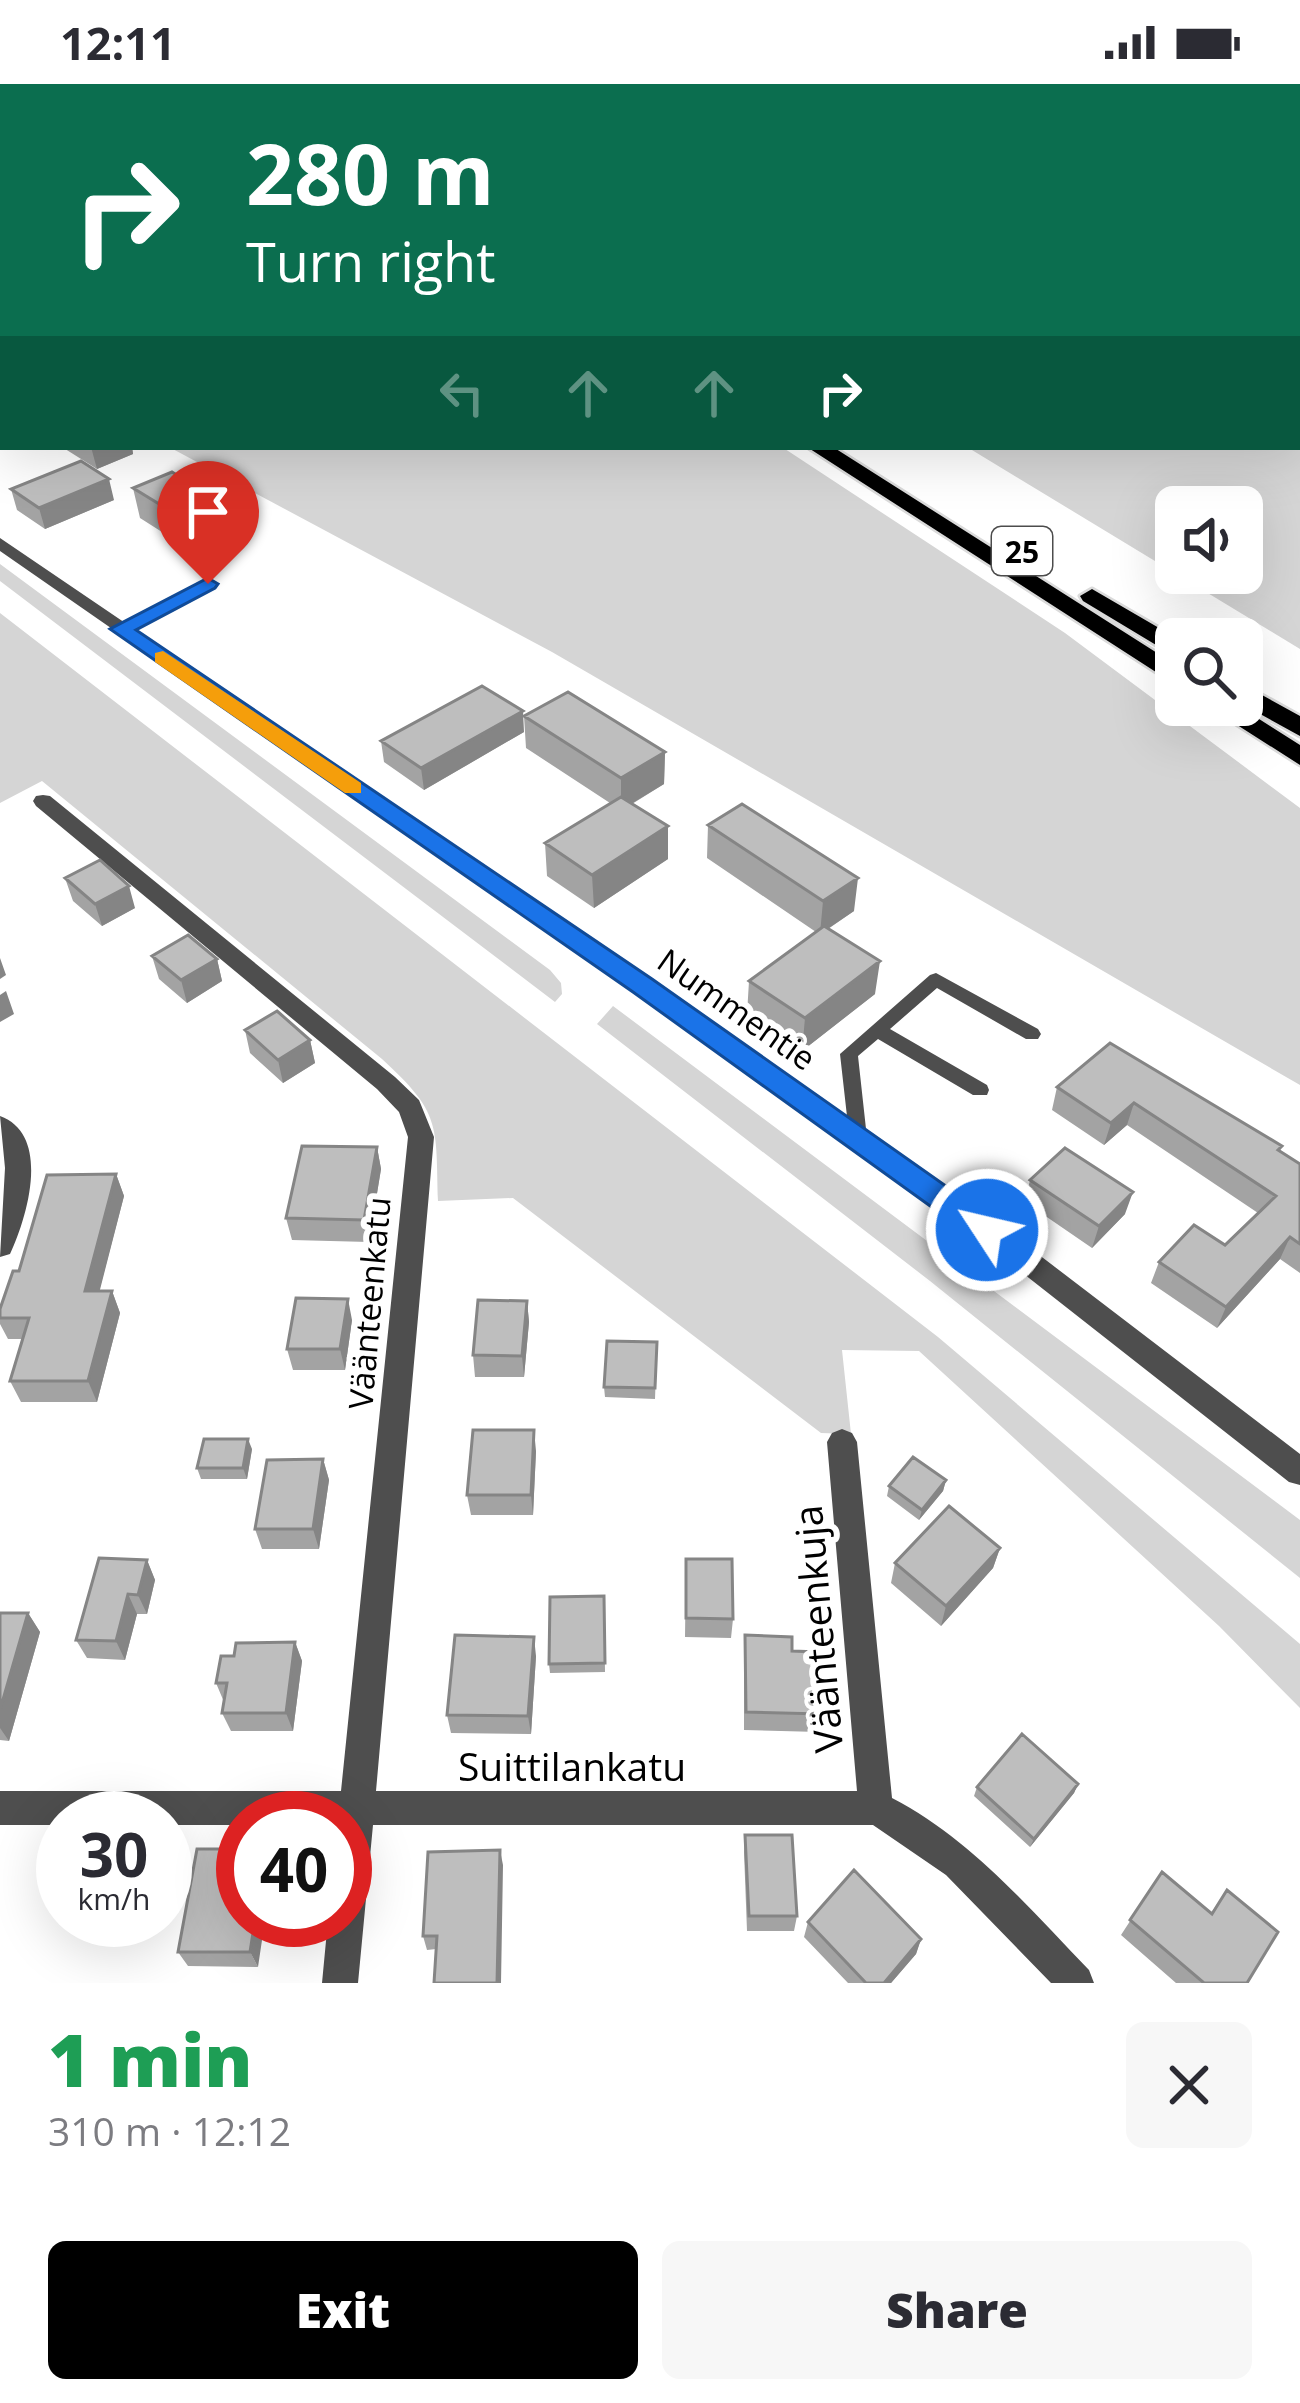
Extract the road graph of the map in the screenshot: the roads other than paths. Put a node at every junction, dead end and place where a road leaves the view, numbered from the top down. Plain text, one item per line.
1 (823, 450) edge
2 (863, 450) edge
3 (0, 544) edge
4 (208, 584) dead end
5 (121, 629) junction
6 (1155, 637) edge
7 (1155, 664) edge
8 (1263, 711) edge
9 (1263, 725) edge
10 (1295, 740) edge
11 (43, 801) dead end
12 (877, 1030) junction
13 (1032, 1034) dead end
14 (980, 1090) dead end
15 (0, 1126) edge
16 (857, 1138) junction
17 (0, 1246) edge
18 (842, 1442) dead end
19 (1300, 1472) edge
20 (360, 1791) edge
21 (372, 1806) edge
22 (216, 1807) edge
23 (0, 1808) edge
24 (876, 1808) junction
25 (344, 1947) edge
26 (340, 1983) edge
27 (1076, 1983) edge

1 - 7 highway, 25
2 - 6 highway, 25
3 - 5 street, Nummentie
4 - 5 lane
5 - 16 street, Nummentie
8 - 10 highway
9 - 10 highway
11 - 20 street, Väänteenkatu
12 - 13 lane
12 - 14 lane
12 - 16 lane
15 - 17 street
16 - 19 street, Nummentie
18 - 24 street, Väänteenkuja
21 - 24 street, Suittilankatu
22 - 23 street, Suittilankatu
24 - 27 street, Suittilankatu
25 - 26 street, Väänteenkatu

